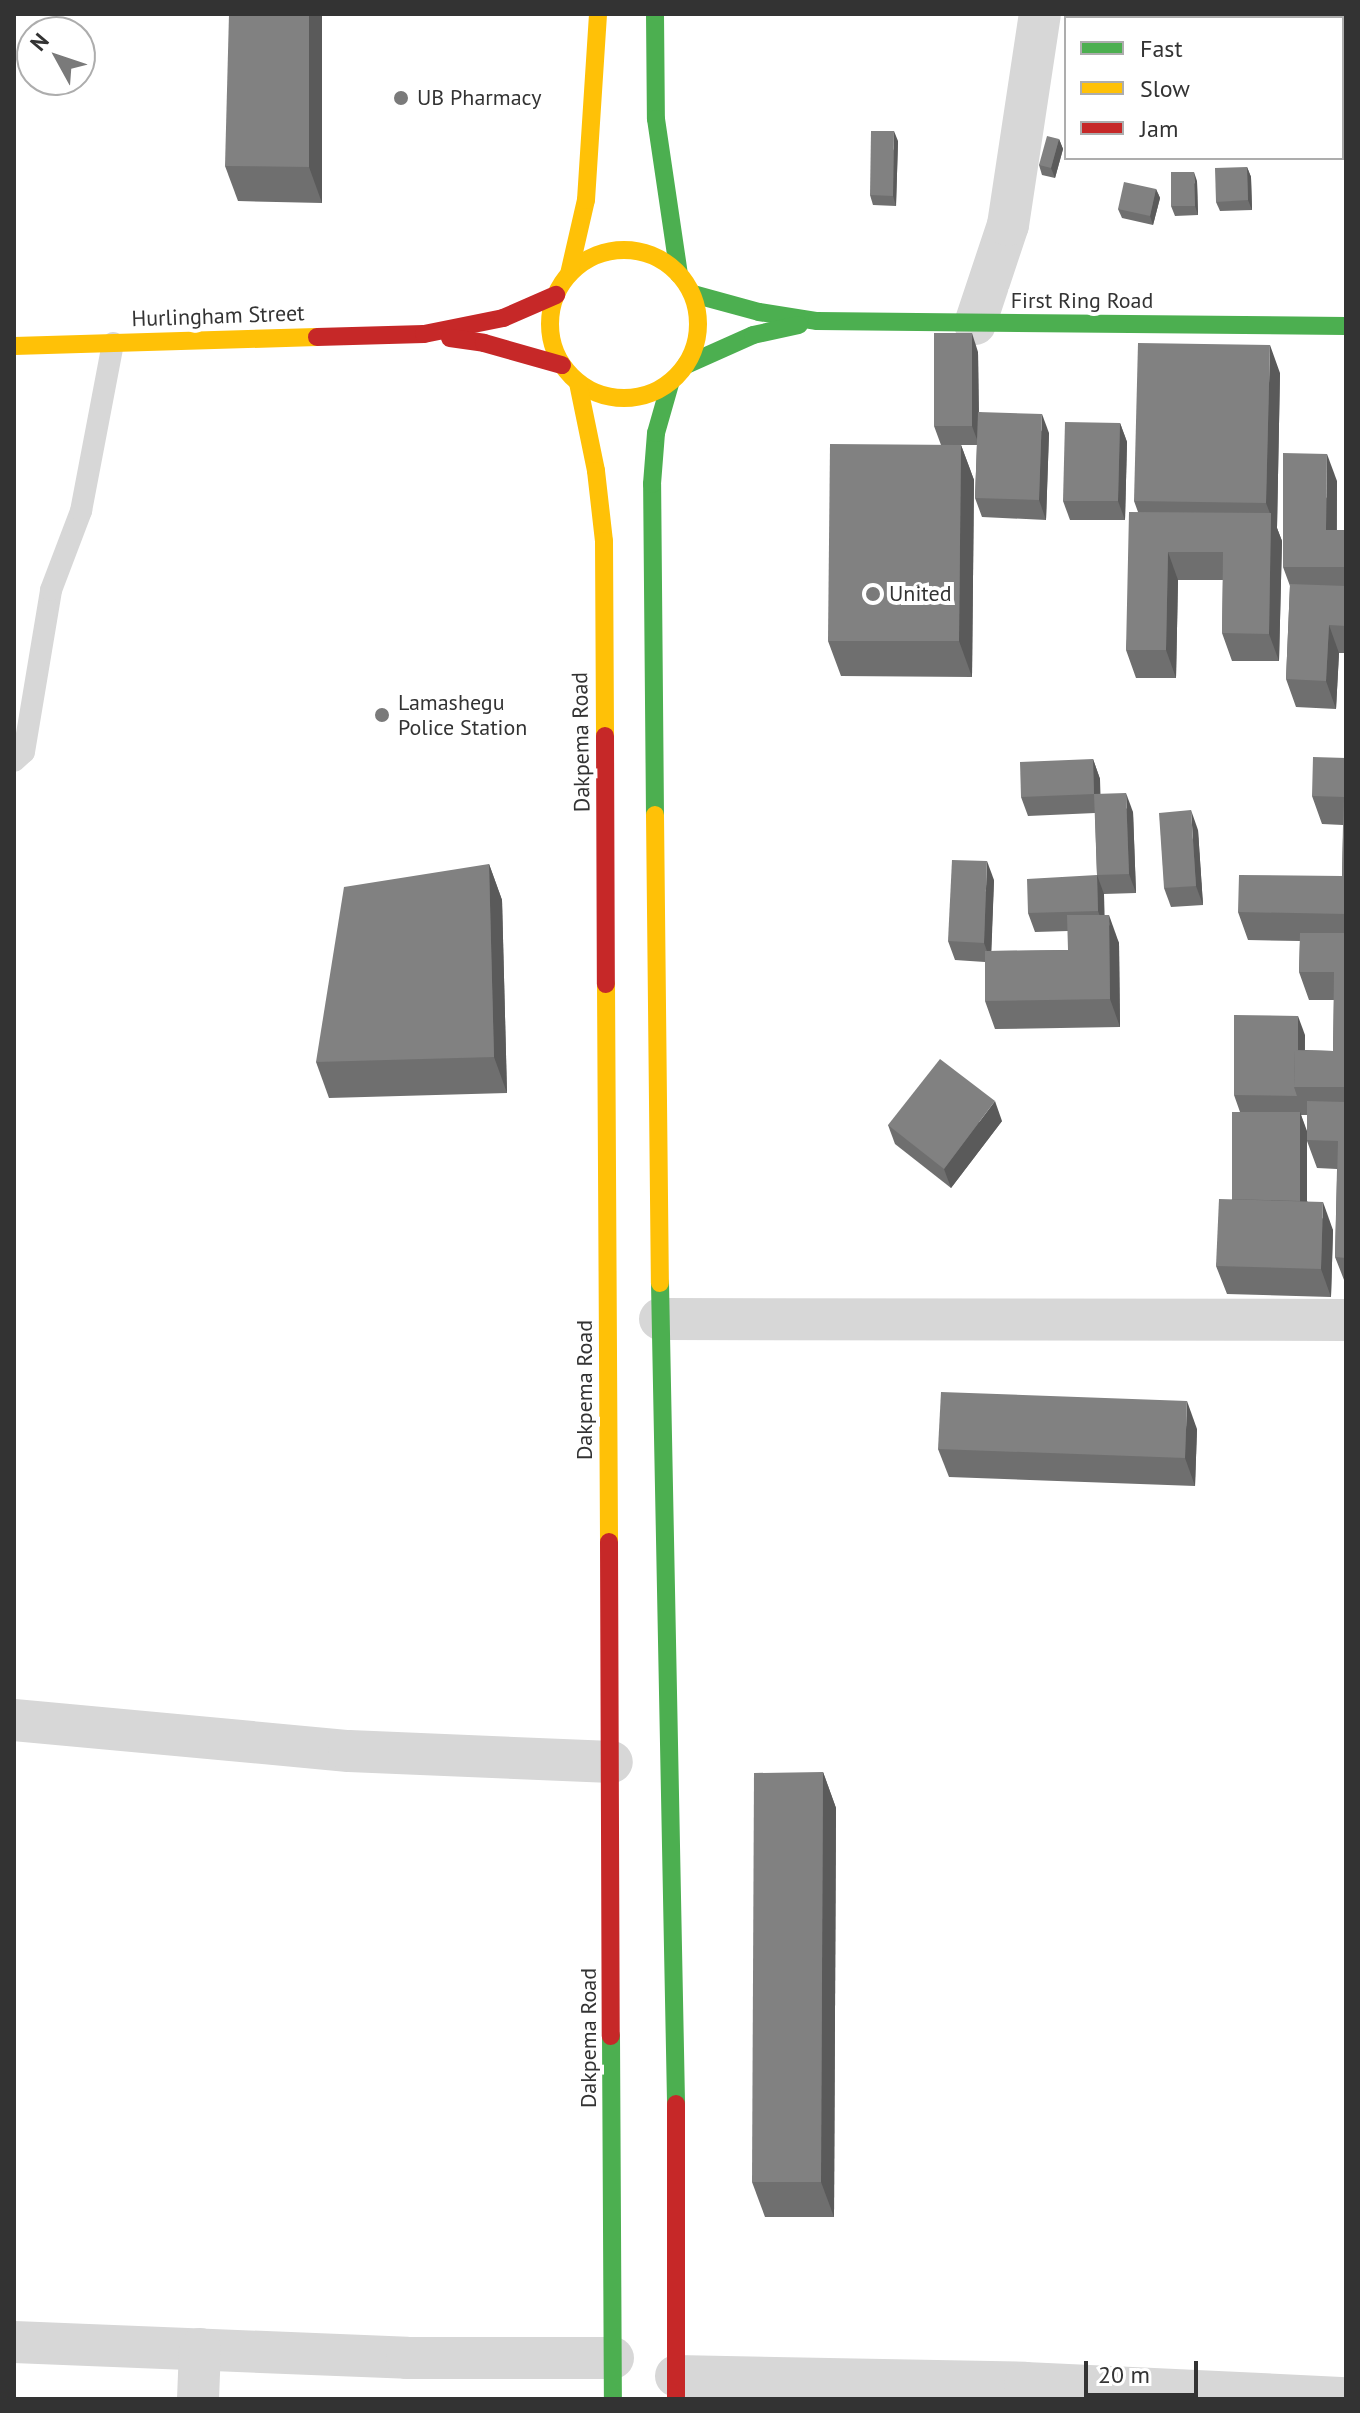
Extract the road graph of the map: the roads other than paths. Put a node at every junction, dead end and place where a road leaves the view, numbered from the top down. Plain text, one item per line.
1 (598, 14) edge
2 (655, 14) edge
3 (1040, 14) edge
4 (569, 274) junction
5 (679, 274) junction
6 (693, 294) junction
7 (556, 295) junction
8 (817, 321) junction
9 (975, 324) junction
10 (1346, 326) edge
11 (424, 334) junction
12 (113, 343) junction
13 (14, 346) edge
14 (562, 365) junction
15 (686, 365) junction
16 (578, 383) junction
17 (670, 384) junction
18 (14, 761) edge
19 (660, 1319) junction
20 (1346, 1320) edge
21 (14, 1720) edge
22 (612, 1762) junction
23 (14, 2342) edge
24 (200, 2349) junction
25 (613, 2379) edge
26 (676, 2387) edge
27 (1104, 2393) edge
28 (1346, 2398) edge
29 (198, 2399) edge

1 - 4 main road
2 - 5 main road
3 - 9 street
4 - 5 main road
4 - 7 main road
5 - 6 main road
6 - 8 main road, First Ring Road
6 - 15 main road
7 - 11 main road, Hurlingham Street
7 - 14 main road
8 - 9 main road, First Ring Road
8 - 15 main road, First Ring Road
9 - 10 main road, First Ring Road
11 - 12 main road, Hurlingham Street
11 - 14 main road, Hurlingham Street
12 - 13 main road, Hurlingham Street
12 - 18 lane
14 - 16 main road
15 - 17 main road
16 - 17 main road
16 - 22 main road, Dakpema Road
17 - 19 main road
19 - 20 street
19 - 26 main road
21 - 22 street
22 - 25 main road, Dakpema Road
23 - 24 street
24 - 25 street
24 - 29 street
26 - 27 street
27 - 28 street

